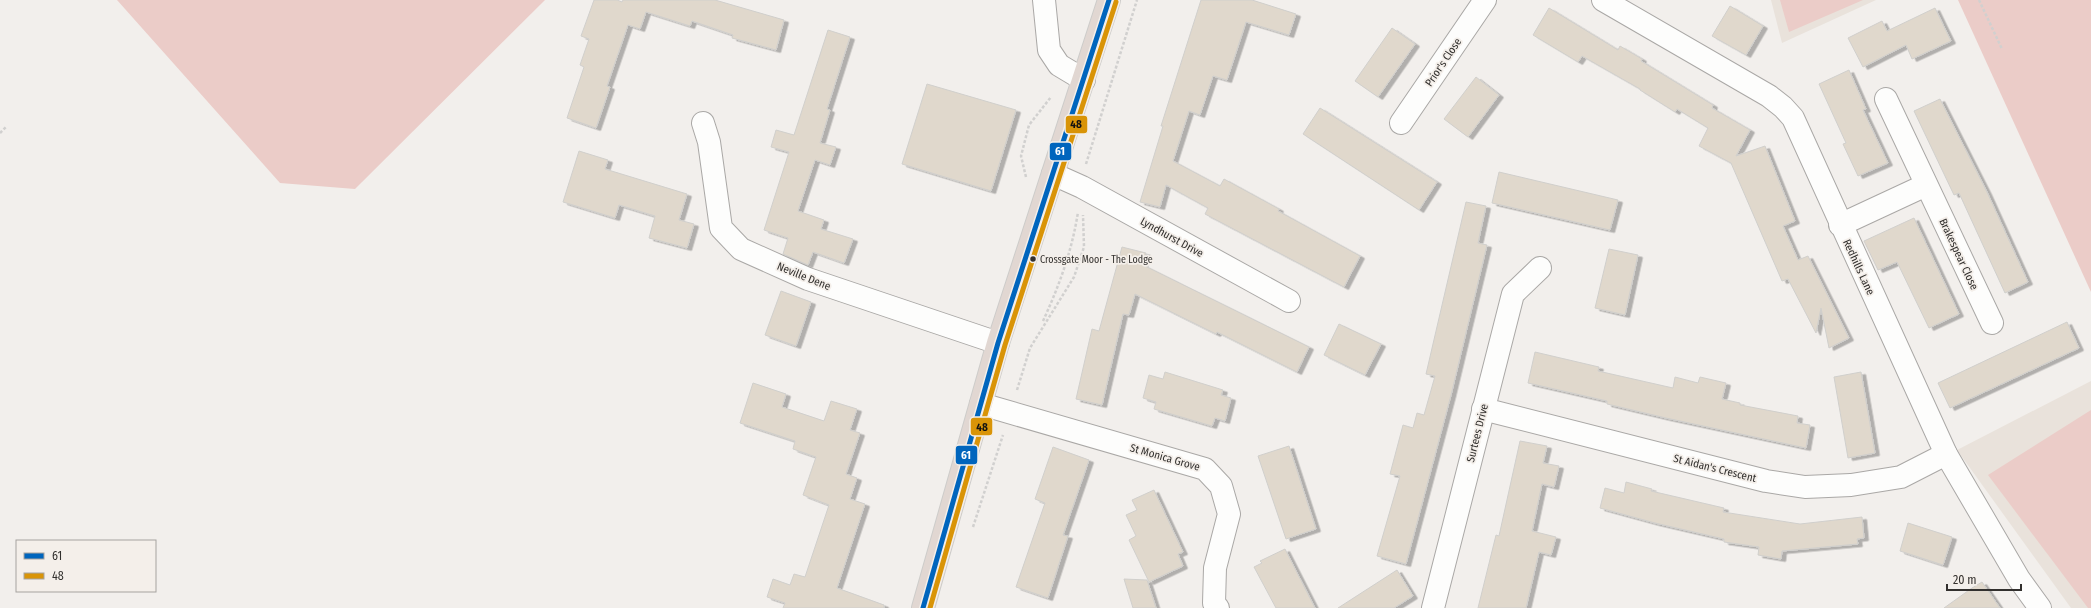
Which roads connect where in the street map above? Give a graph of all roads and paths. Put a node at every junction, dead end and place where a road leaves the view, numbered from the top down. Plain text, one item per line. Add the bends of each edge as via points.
1 (1044, 0) edge
2 (1109, 0) edge
3 (1137, 0) edge
4 (1485, 0) edge
5 (1603, 0) edge
6 (1979, 0) edge
7 (2002, 49) dead end
8 (1084, 80) junction
9 (1051, 97) dead end
10 (1886, 99) dead end
11 (703, 123) dead end
12 (1401, 123) dead end
13 (7, 126) dead end
14 (0, 133) edge
15 (1053, 174) junction
16 (1027, 181) dead end
17 (1926, 184) junction
18 (1082, 187) junction
19 (1840, 225) junction
20 (1540, 268) dead end
21 (1289, 301) dead end
22 (1992, 323) dead end
23 (1041, 328) junction
24 (998, 343) junction
25 (981, 404) junction
26 (1483, 409) junction
27 (1011, 413) junction
28 (1946, 454) junction
29 (971, 533) dead end
30 (923, 608) edge
31 (1218, 608) edge
32 (1433, 608) edge
33 (2040, 608) edge

1 - 8 street via 1049,50 1059,66
2 - 8 highway
3 - 18 path
4 - 12 street, Prior's Close
5 - 19 street, Redhills Lane via 1769,96 1783,107 1793,118
6 - 7 path
8 - 15 highway
9 - 16 path via 1029,125 1021,156
10 - 17 street, Brakespear Close
11 - 24 street, Neville Dene via 709,142 721,228 741,250 808,279
13 - 14 path
15 - 18 street, Lyndhurst Drive
15 - 24 highway
17 - 19 street
17 - 22 street, Brakespear Close
18 - 21 street, Lyndhurst Drive
18 - 23 path via 1074,238 1060,284
18 - 23 path via 1084,247 1074,276
19 - 28 street, Redhills Lane
20 - 26 street, Surtees Drive via 1513,294
23 - 27 path via 1030,348
24 - 25 highway
25 - 27 street, St Monica Grove
25 - 30 highway
26 - 28 street, St Aidan's Crescent via 1766,481 1805,487 1851,485 1901,477
26 - 32 street, Surtees Drive
27 - 29 path
27 - 31 street, St Monica Grove via 1205,469 1221,486 1229,514 1215,568 1214,602
28 - 33 street, Redhills Lane via 2019,579

